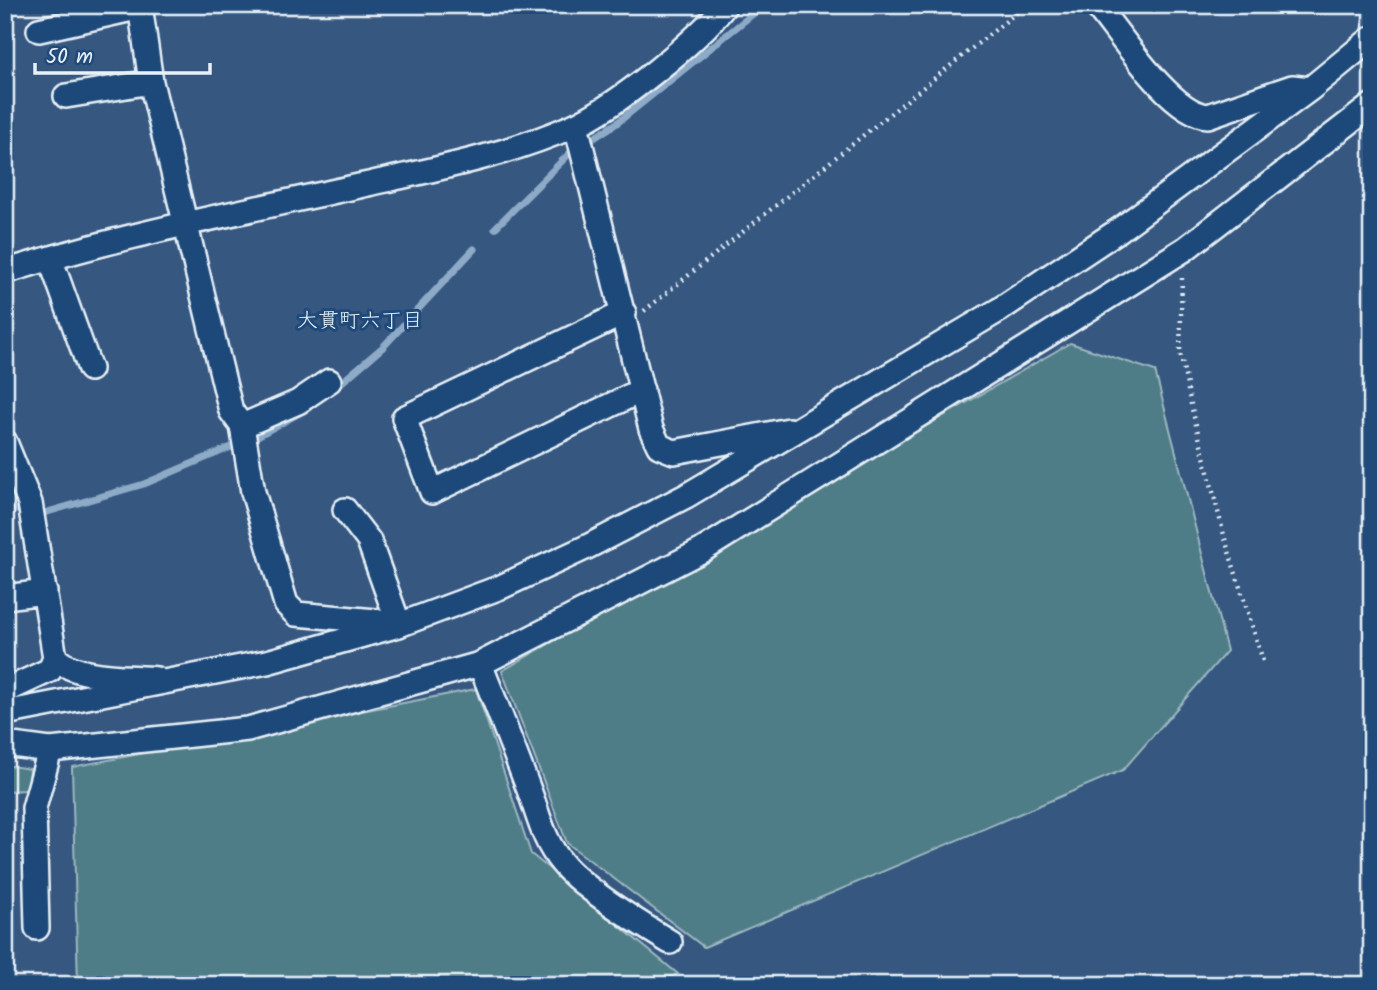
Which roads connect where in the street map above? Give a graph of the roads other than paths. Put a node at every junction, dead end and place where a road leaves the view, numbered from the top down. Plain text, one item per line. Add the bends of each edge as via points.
1 (725, 5) edge
2 (1096, 5) edge
3 (140, 6) edge
4 (38, 30) dead end
5 (1372, 38) edge
6 (151, 82) junction
7 (1310, 89) junction
8 (66, 96) dead end
9 (1372, 105) edge
10 (576, 125) junction
11 (188, 224) junction
12 (50, 258) junction
13 (5, 272) edge
14 (626, 319) junction
15 (90, 369) dead end
16 (329, 381) dead end
17 (642, 390) junction
18 (242, 426) junction
19 (806, 426) junction
20 (5, 442) edge
21 (345, 510) dead end
22 (46, 592) junction
23 (5, 597) edge
24 (393, 627) junction
25 (55, 658) junction
26 (480, 664) junction
27 (180, 681) junction
28 (5, 691) edge
29 (5, 713) edge
30 (5, 744) edge
31 (50, 750) junction
32 (37, 928) dead end
33 (670, 942) dead end

1 - 10 street via 712,22 643,81
2 - 7 street via 1172,98 1197,116 1208,117 1292,87
3 - 4 street
3 - 6 street
5 - 7 street
6 - 8 street
6 - 11 street
7 - 19 street via 1119,230 999,310
9 - 26 street via 1185,249 701,551
10 - 11 street via 526,145 447,166
10 - 14 street
11 - 12 street
11 - 18 street via 231,411
12 - 13 street
12 - 15 street
14 - 17 street
14 - 17 street via 404,418 432,492
16 - 18 street via 298,402
17 - 19 street via 659,446 674,452
18 - 24 street via 253,492 286,604 296,614 376,621
19 - 24 street via 587,547 501,587
20 - 22 street via 30,503
21 - 24 street via 369,541
22 - 23 street
22 - 25 street
24 - 27 street
25 - 27 street via 64,667 85,671
25 - 28 street via 50,670
26 - 31 street via 248,729
26 - 33 street via 542,833 553,851 564,866
27 - 29 street
30 - 31 street
31 - 32 street via 34,808

